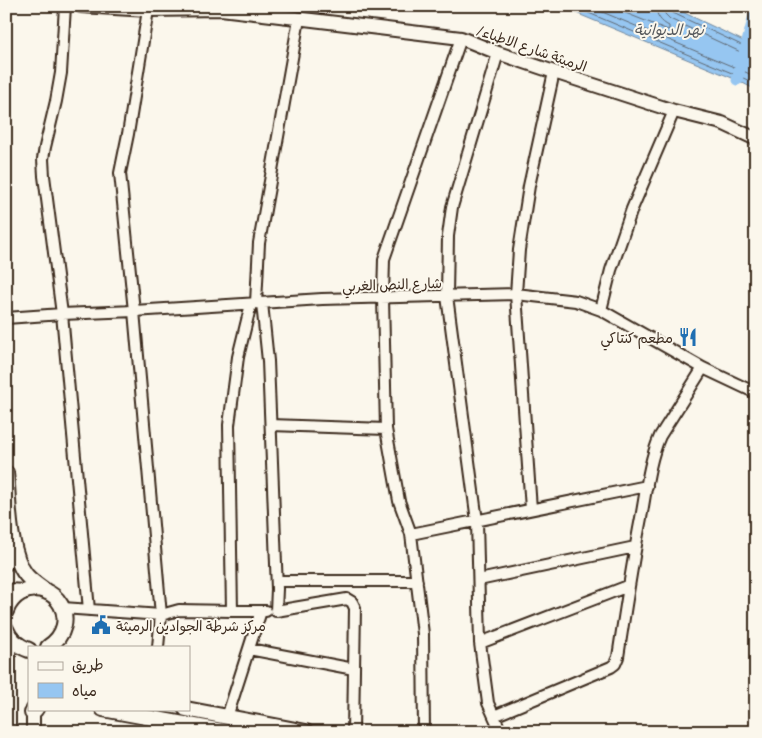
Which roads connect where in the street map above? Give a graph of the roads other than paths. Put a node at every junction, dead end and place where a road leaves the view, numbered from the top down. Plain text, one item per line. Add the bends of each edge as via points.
1 (65, 6) edge
2 (81, 6) edge
3 (148, 10) junction
4 (299, 19) junction
5 (460, 38) junction
6 (498, 53) junction
7 (554, 72) junction
8 (674, 110) junction
9 (756, 139) edge
10 (516, 294) junction
11 (447, 296) junction
12 (382, 298) junction
13 (256, 303) junction
14 (601, 310) junction
15 (134, 311) junction
16 (62, 314) junction
17 (6, 318) edge
18 (704, 368) junction
19 (756, 393) edge
20 (271, 424) junction
21 (386, 429) junction
22 (6, 473) edge
23 (647, 486) junction
24 (531, 510) junction
25 (477, 521) junction
26 (11, 531) junction
27 (411, 534) junction
28 (635, 547) junction
29 (6, 563) edge
30 (478, 580) junction
31 (277, 581) junction
32 (417, 581) junction
33 (628, 586) junction
34 (47, 592) junction
35 (7, 600) edge
36 (63, 608) junction
37 (89, 610) junction
38 (232, 611) junction
39 (261, 611) junction
40 (276, 612) junction
41 (161, 615) junction
42 (63, 631) junction
43 (8, 633) edge
44 (480, 643) junction
45 (49, 646) edge
46 (68, 646) edge
47 (158, 646) edge
48 (249, 649) junction
49 (28, 650) edge
50 (354, 668) junction
51 (34, 710) edge
52 (108, 710) edge
53 (190, 710) edge
54 (494, 716) junction
55 (227, 717) junction
56 (9, 732) edge
57 (33, 732) edge
58 (227, 732) edge
59 (306, 732) edge
60 (353, 732) edge
61 (424, 732) edge
62 (501, 732) edge

1 - 16 street via 61,73 43,159
2 - 3 street, /الرميثة شارع الاطباء
3 - 4 street, /الرميثة شارع الاطباء via 221,9
3 - 15 street via 120,172
4 - 5 street, /الرميثة شارع الاطباء
4 - 13 street via 259,243
5 - 6 street, /الرميثة شارع الاطباء
5 - 12 street via 384,259
6 - 7 street, /الرميثة شارع الاطباء
6 - 11 street via 452,207
7 - 8 street, /الرميثة شارع الاطباء
7 - 10 street via 529,186
8 - 9 street, /الرميثة شارع الاطباء via 722,123
8 - 14 street via 632,209
10 - 11 street, شارع النص الغربي
10 - 14 street, شارع النص الغربي via 576,301
10 - 24 street
11 - 12 street, شارع النص الغربي
11 - 25 street
12 - 13 street, شارع النص الغربي
12 - 21 street
13 - 15 street, شارع النص الغربي
13 - 20 street via 268,361
13 - 38 street via 238,357 229,425
14 - 18 street, شارع النص الغربي
15 - 16 street, شارع النص الغربي
15 - 41 street
16 - 17 street, شارع النص الغربي
16 - 37 street
18 - 19 street, شارع النص الغربي
18 - 23 street via 660,436
20 - 21 street
20 - 31 street
21 - 27 street via 399,502
22 - 26 main road
23 - 24 street
23 - 28 street
24 - 25 street
25 - 27 street
25 - 30 street
26 - 29 main road
26 - 34 main road via 18,562 26,576
27 - 32 street
28 - 30 street
28 - 33 street
30 - 44 street
31 - 32 street
31 - 40 street
32 - 61 street via 423,634
33 - 44 street
33 - 54 street via 615,664
34 - 35 main road via 27,591
34 - 36 main road
36 - 37 street
36 - 42 main road
37 - 41 street
38 - 39 street
38 - 41 street via 179,610
39 - 40 street
39 - 48 street
40 - 50 street via 347,599 352,602 355,608
41 - 47 street
42 - 45 main road
42 - 46 main road
43 - 49 main road
43 - 56 street
44 - 54 street via 488,703
48 - 50 street
48 - 55 street
50 - 60 street
51 - 57 street
52 - 58 main road
53 - 55 main road
54 - 62 street
55 - 59 main road

